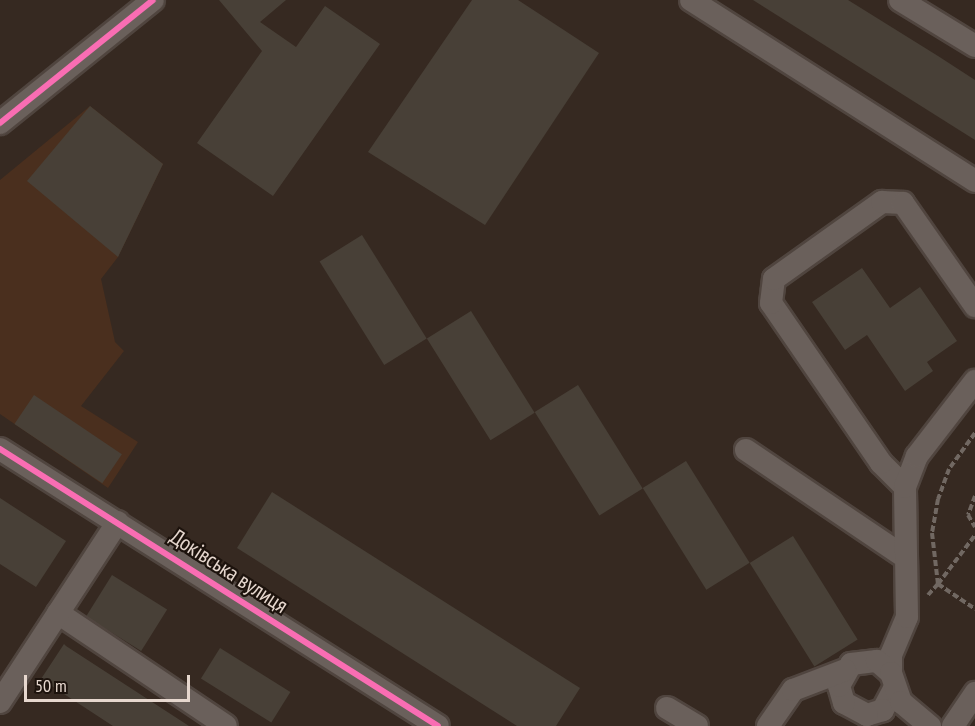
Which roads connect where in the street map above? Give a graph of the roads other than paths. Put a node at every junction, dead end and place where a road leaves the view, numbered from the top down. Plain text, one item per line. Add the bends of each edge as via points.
1 (153, 0) edge
2 (691, 0) edge
3 (900, 0) edge
4 (975, 46) edge
5 (0, 123) edge
6 (975, 181) edge
7 (975, 306) edge
8 (975, 381) edge
9 (0, 448) edge
10 (746, 450) dead end
11 (905, 487) junction
12 (118, 522) junction
13 (906, 558) junction
14 (58, 613) junction
15 (907, 617) junction
16 (852, 665) junction
17 (893, 681) junction
18 (793, 690) junction
19 (975, 693) edge
20 (0, 702) edge
21 (844, 703) junction
22 (667, 708) dead end
23 (876, 714) junction
24 (921, 720) edge
25 (226, 726) edge
26 (438, 726) edge
27 (697, 726) edge
28 (768, 726) edge
29 (953, 726) edge

1 - 5 street
2 - 6 street
3 - 4 street
7 - 11 street via 903,203 882,202 774,279 771,303 882,463
8 - 11 street via 916,456
9 - 12 street, Доківська вулиця
10 - 13 street
11 - 13 street
12 - 14 street
12 - 26 street, Доківська вулиця
13 - 15 street
14 - 20 street
14 - 25 street
15 - 16 street
15 - 17 street via 891,655
16 - 17 street via 877,661
16 - 18 street
16 - 21 street via 839,686
17 - 23 street via 890,703
17 - 24 street
18 - 21 street via 824,692
18 - 28 street
19 - 29 street
21 - 23 street via 858,714
22 - 27 street
23 - 24 street

